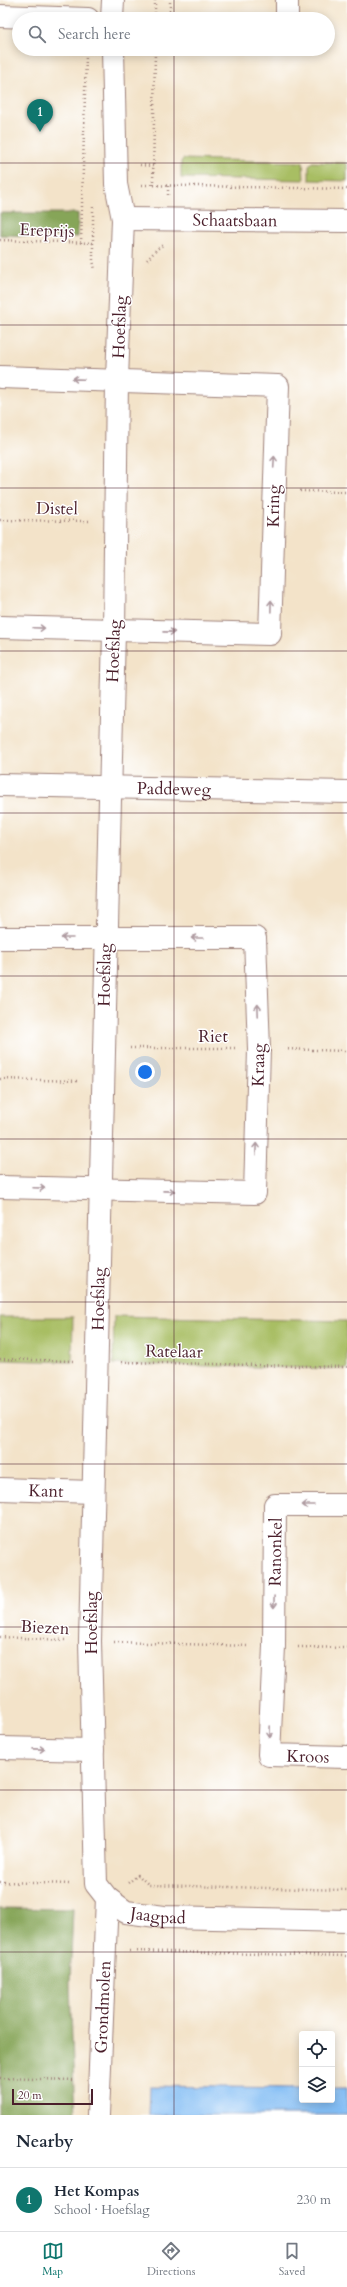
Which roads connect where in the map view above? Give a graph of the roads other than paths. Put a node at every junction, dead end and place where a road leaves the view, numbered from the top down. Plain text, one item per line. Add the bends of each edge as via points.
1 (113, 0) edge
2 (287, 0) edge
3 (112, 12) edge
4 (287, 12) edge
5 (0, 16) edge
6 (12, 16) edge
7 (113, 56) edge
8 (122, 219) junction
9 (347, 221) edge
10 (0, 377) edge
11 (117, 380) junction
12 (0, 627) edge
13 (114, 631) junction
14 (0, 785) edge
15 (108, 787) junction
16 (347, 792) edge
17 (0, 938) edge
18 (105, 938) junction
19 (0, 1187) edge
20 (100, 1190) junction
21 (0, 1489) edge
22 (93, 1492) junction
23 (347, 1505) edge
24 (0, 1748) edge
25 (93, 1750) junction
26 (269, 1755) joint
27 (347, 1757) edge
28 (101, 1891) junction
29 (347, 1921) edge
30 (98, 2115) edge

1 - 3 street
2 - 4 street
5 - 6 street
7 - 8 street, Hoefslag via 116,184
8 - 9 street, Schaatsbaan
8 - 11 street, Hoefslag
11 -> 10 street, Kring
11 - 13 street, Hoefslag
13 -> 11 street, Kring via 270,634 278,386
12 -> 13 street, Kring
13 - 15 street, Hoefslag
14 - 15 street, Paddeweg
15 - 16 street, Paddeweg
15 - 18 street, Hoefslag
18 -> 17 street, Kraag
18 - 20 street, Hoefslag
20 -> 18 street, Kraag via 255,1192 259,1049 255,938
19 -> 20 street, Kraag
20 - 22 street, Hoefslag
21 - 22 street, Kant
22 - 25 street, Hoefslag via 90,1641
23 -> 26 street, Ranonkel via 275,1505 274,1646
24 -> 25 street
25 - 28 street, Hoefslag
26 - 27 street, Kroos
28 - 29 street, Jaagpad via 126,1912 164,1917
28 - 30 street, Grondmolen via 104,1950

